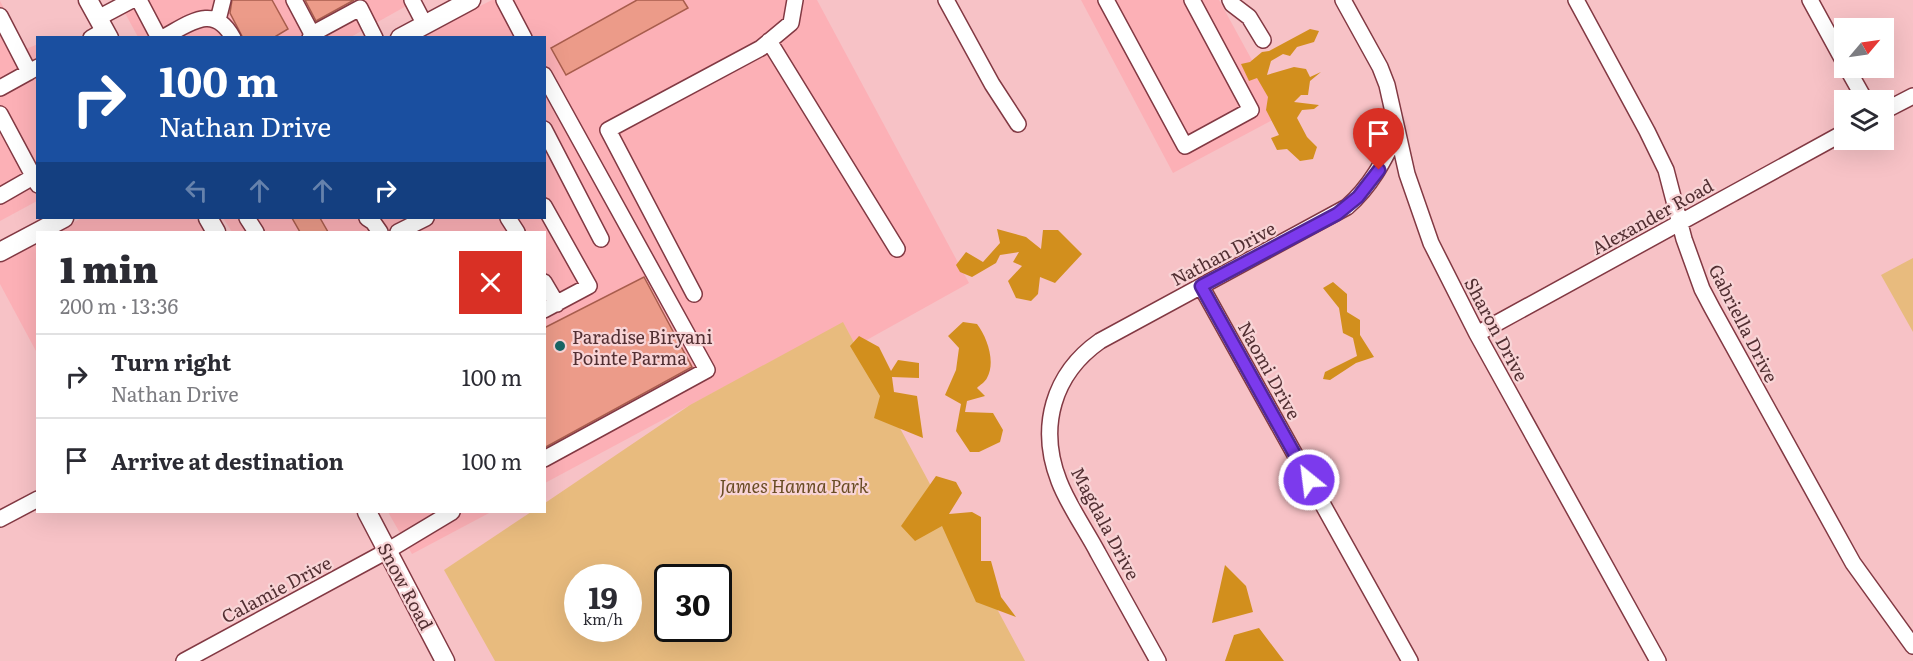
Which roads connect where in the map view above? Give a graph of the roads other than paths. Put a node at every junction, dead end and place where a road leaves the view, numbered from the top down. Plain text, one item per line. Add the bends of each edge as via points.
1 (88, 0) edge
2 (132, 0) edge
3 (139, 0) edge
4 (223, 0) edge
5 (294, 0) edge
6 (412, 0) edge
7 (471, 0) edge
8 (504, 0) edge
9 (795, 0) edge
10 (946, 0) edge
11 (1106, 0) edge
12 (1192, 0) edge
13 (1230, 0) edge
14 (1342, 0) edge
15 (1576, 0) edge
16 (1810, 0) edge
17 (451, 5) edge
18 (0, 16) edge
19 (218, 20) junction
20 (425, 24) junction
21 (101, 31) edge
22 (160, 36) edge
23 (165, 36) edge
24 (232, 36) edge
25 (311, 36) edge
26 (374, 36) edge
27 (404, 36) edge
28 (519, 36) edge
29 (1263, 40) dead end
30 (769, 41) junction
31 (1834, 44) edge
32 (33, 70) edge
33 (546, 79) edge
34 (0, 88) edge
35 (1913, 96) edge
36 (1894, 106) edge
37 (0, 114) edge
38 (1018, 124) dead end
39 (1397, 134) junction
40 (577, 135) junction
41 (546, 136) edge
42 (1834, 138) edge
43 (550, 151) edge
44 (35, 181) edge
45 (0, 196) edge
46 (546, 210) edge
47 (58, 219) edge
48 (368, 219) edge
49 (424, 219) edge
50 (1681, 223) junction
51 (37, 231) edge
52 (379, 231) edge
53 (400, 231) edge
54 (36, 232) edge
55 (602, 239) dead end
56 (897, 249) dead end
57 (0, 252) edge
58 (1201, 286) junction
59 (546, 289) edge
60 (694, 294) dead end
61 (551, 307) edge
62 (1477, 334) junction
63 (1055, 394) joint
64 (546, 458) edge
65 (36, 500) edge
66 (368, 513) edge
67 (448, 513) edge
68 (426, 518) edge
69 (0, 519) edge
70 (387, 551) junction
71 (1913, 646) edge
72 (184, 661) edge
73 (445, 661) edge
74 (1158, 661) edge
75 (1410, 661) edge
76 (1658, 661) edge

1 - 21 main road
2 - 21 street
3 - 22 street
4 - 19 street
5 - 25 street
6 - 20 street
7 - 17 main road
8 - 28 street
9 - 30 street via 791,23
10 - 38 street
11 - 12 street via 1185,146 1251,110
13 - 29 street via 1249,17
14 - 39 street, Sharon Drive via 1387,85
15 - 50 street, Gabriella Drive via 1666,170
16 - 31 street
17 - 20 main road
18 - 32 street
19 - 23 street via 203,17
19 - 24 street
20 - 27 main road
25 - 26 street via 360,8
30 - 56 street
30 - 60 street via 608,130
32 - 34 street
33 - 40 street
35 - 36 street
37 - 44 street
39 - 58 street, Nathan Drive via 1373,178 1347,207
39 - 62 street, Sharon Drive via 1431,243
40 - 43 street
40 - 64 street via 707,370
41 - 43 street
42 - 50 street, Alexander Road
43 - 55 street
44 - 45 street
46 - 61 street via 589,286
47 - 51 main road
48 - 52 street
49 - 53 street
50 - 62 street, Alexander Road
50 - 71 street, Gabriella Drive via 1702,289 1729,340 1853,563
54 - 57 main road
58 - 63 street, Nathan Drive via 1088,349
58 - 75 street, Naomi Drive
59 - 61 street
62 - 76 street, Sharon Drive
63 - 74 street, Magdala Drive via 1048,443 1059,482
65 - 69 street
66 - 70 main road, Snow Road
67 - 68 street, Calamie Drive
68 - 70 street, Calamie Drive
70 - 72 street, Calamie Drive
70 - 73 main road, Snow Road

